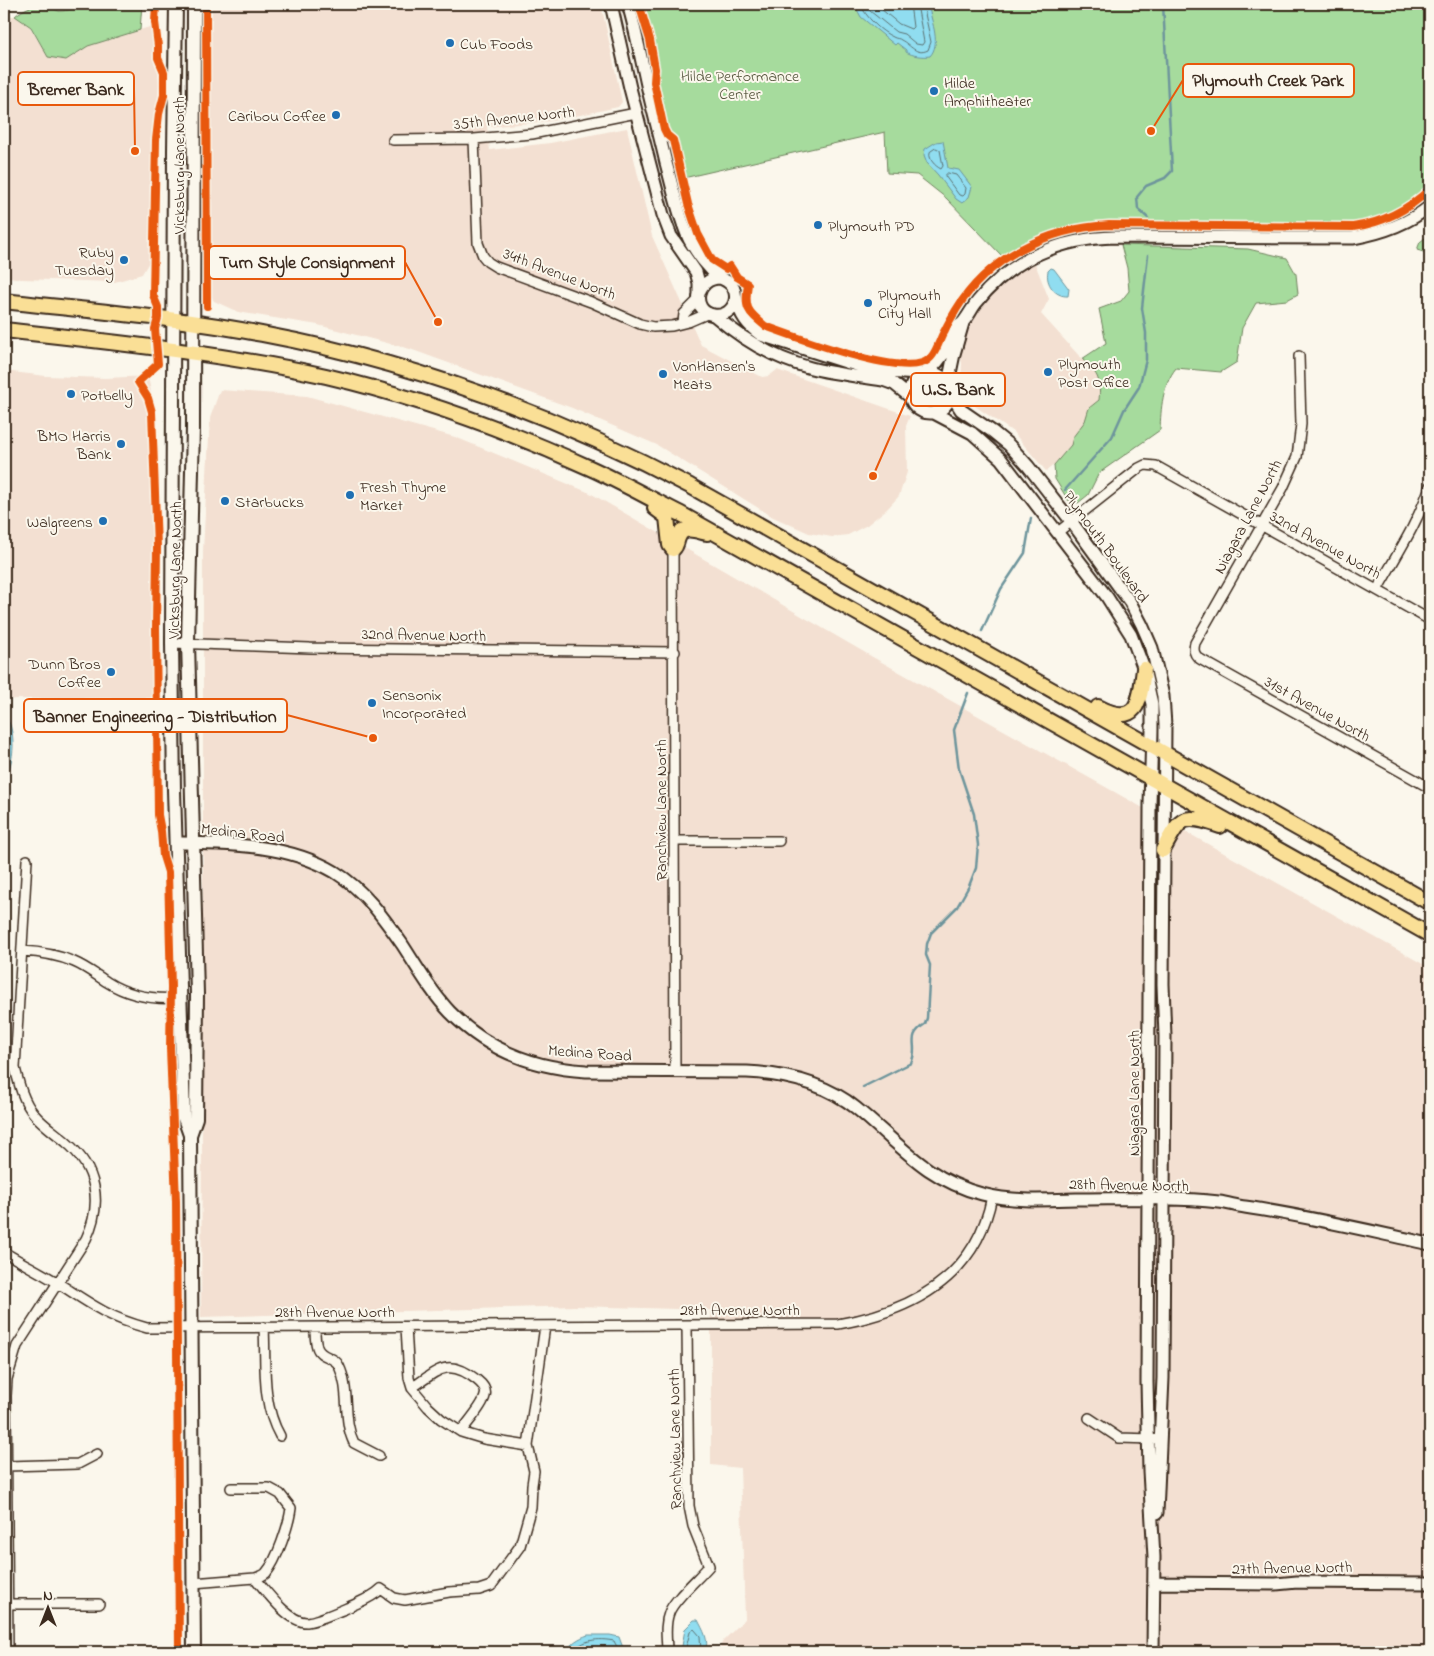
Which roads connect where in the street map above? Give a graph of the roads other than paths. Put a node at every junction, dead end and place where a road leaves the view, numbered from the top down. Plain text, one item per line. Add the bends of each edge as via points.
1 (176, 4) edge
2 (194, 4) edge
3 (611, 4) edge
4 (628, 4) edge
5 (636, 113) junction
6 (474, 139) junction
7 (393, 140) dead end
8 (1430, 206) edge
9 (720, 278) junction
10 (699, 296) junction
11 (736, 299) junction
12 (4, 301) edge
13 (712, 314) junction
14 (174, 320) junction
15 (683, 322) junction
16 (194, 323) junction
17 (963, 323) junction
18 (4, 330) edge
19 (174, 349) junction
20 (194, 352) junction
21 (1300, 356) dead end
22 (924, 373) junction
23 (949, 388) junction
24 (910, 396) junction
25 (934, 413) junction
26 (564, 458) junction
27 (1430, 486) edge
28 (1071, 521) junction
29 (1262, 525) junction
30 (1058, 532) junction
31 (722, 537) junction
32 (673, 549) junction
33 (1377, 590) junction
34 (1430, 620) edge
35 (188, 642) junction
36 (172, 643) junction
37 (675, 652) junction
38 (1194, 652) joint
39 (1144, 669) junction
40 (1034, 680) junction
41 (1158, 750) junction
42 (1150, 779) junction
43 (1163, 786) junction
44 (1430, 788) edge
45 (1261, 840) junction
46 (674, 841) junction
47 (779, 841) dead end
48 (177, 843) junction
49 (193, 843) junction
50 (1163, 850) junction
51 (27, 860) dead end
52 (1430, 903) edge
53 (1430, 936) edge
54 (22, 951) junction
55 (181, 998) junction
56 (675, 1072) junction
57 (190, 1135) junction
58 (992, 1196) junction
59 (1148, 1199) junction
60 (1164, 1200) junction
61 (1430, 1244) edge
62 (4, 1252) edge
63 (57, 1283) junction
64 (544, 1326) junction
65 (687, 1326) junction
66 (264, 1327) junction
67 (406, 1327) junction
68 (192, 1328) junction
69 (315, 1328) junction
70 (412, 1388) junction
71 (1090, 1418) dead end
72 (461, 1432) junction
73 (280, 1436) dead end
74 (1148, 1439) junction
75 (1161, 1439) junction
76 (528, 1446) junction
77 (97, 1454) dead end
78 (379, 1456) dead end
79 (7, 1466) junction
80 (232, 1488) dead end
81 (1154, 1557) junction
82 (255, 1578) junction
83 (193, 1583) junction
84 (1154, 1583) junction
85 (1430, 1583) edge
86 (6, 1604) edge
87 (99, 1604) dead end
88 (8, 1652) edge
89 (194, 1652) edge
90 (667, 1652) edge
91 (1153, 1652) edge

1 - 14 main road, Vicksburg Lane North
2 - 16 main road, Vicksburg Lane North
3 - 5 street
4 - 9 street via 679,214 697,253
5 - 6 street, 35th Avenue North via 549,131
5 - 10 street via 663,215 671,236 696,272
6 - 7 street, 35th Avenue North
6 - 15 street, 34th Avenue North via 478,243 488,262 640,324 662,327
8 - 17 street via 1401,225 1354,238 1115,236 1064,243 1034,254 1015,266 981,296
9 - 10 street via 709,280 701,288
9 - 11 street via 729,282
10 - 13 street via 704,310
10 - 15 street via 684,314
11 - 13 street via 726,313
11 - 22 street via 744,320 761,335 884,372
12 - 14 main road
13 - 15 street, 34th Avenue North
13 - 24 street via 782,358 810,368 883,380
14 - 16 main road
14 - 19 main road, Vicksburg Lane North
16 - 20 main road, Vicksburg Lane North
16 - 40 main road via 337,350 409,370 533,413 638,459
17 - 22 street via 953,331 940,359
17 - 23 street
18 - 19 main road
19 - 20 main road
19 - 36 main road, Vicksburg Lane North
20 - 26 main road via 272,365 400,396 475,421
20 - 35 main road, Vicksburg Lane North
21 - 29 street, Niagara Lane North via 1301,424 1297,457
22 - 23 street via 938,374
22 - 24 street via 912,383
23 - 25 street via 946,406
23 - 28 street, Plymouth Boulevard via 961,410 1009,445
24 - 25 street via 918,409
25 - 30 street, Plymouth Boulevard via 972,433 992,450
26 - 31 main road via 590,468
26 - 32 main road via 589,475 664,513 669,522
27 - 33 street via 1413,528
28 - 29 street, 32nd Avenue North via 1139,468 1151,465
28 - 30 street, 32nd Avenue North
28 - 41 street, Plymouth Boulevard via 1130,602 1152,648 1163,696
29 - 33 street, 32nd Avenue North
29 - 38 street, Niagara Lane North
30 - 39 street, Plymouth Boulevard via 1118,613
31 - 32 main road via 685,530 680,533
31 - 42 main road
32 - 37 street, Ranchview Lane North
33 - 34 street, 32nd Avenue North
35 - 36 street, 32nd Avenue North
35 - 37 street, 32nd Avenue North via 310,648
35 - 49 main road, Vicksburg Lane North
36 - 48 main road, Vicksburg Lane North
37 - 46 street, Ranchview Lane North
38 - 44 street, 31st Avenue North via 1200,659
39 - 40 main road via 1139,702 1129,712 1119,715 1068,691
39 - 41 street, Plymouth Boulevard
40 - 41 main road
41 - 42 street, Plymouth Boulevard
41 - 43 street, Plymouth Boulevard
41 - 52 main road
42 - 43 main road
42 - 59 street, Niagara Lane North
43 - 45 main road
43 - 50 street, Niagara Lane North
45 - 50 main road via 1194,818 1176,827
45 - 53 main road
46 - 47 street
46 - 56 street, Ranchview Lane North
48 - 49 street, Medina Road
48 - 55 main road, Vicksburg Lane North
49 - 56 street, Medina Road via 273,849 314,861 336,873 374,906 450,1012 490,1044 512,1056 560,1070
49 - 57 main road, Vicksburg Lane North via 196,1118
50 - 60 street, Niagara Lane North
51 - 54 street
54 - 55 street via 56,955 92,971 108,983 146,997
54 - 63 street via 15,1052 19,1085 34,1114 87,1166 95,1196 92,1226 86,1240
55 - 57 main road, Vicksburg Lane North via 184,1118
56 - 58 street, Medina Road via 770,1073 814,1084 854,1107 926,1169 959,1186
57 - 68 main road, Vicksburg Lane North
58 - 59 street, 28th Avenue North via 1024,1200
58 - 65 street, 28th Avenue North via 983,1231 960,1266 925,1293 884,1314 838,1324
59 - 60 street, 28th Avenue North
59 - 74 street, Niagara Lane North
60 - 61 street, 28th Avenue North via 1220,1202
60 - 75 street, Niagara Lane North
62 - 63 street, 28th Avenue North
63 - 68 street, 28th Avenue North via 127,1323 147,1328
63 - 79 street via 17,1346 11,1362 6,1396
64 - 65 street, 28th Avenue North
64 - 67 street, 28th Avenue North
64 - 76 street
65 - 90 street, Ranchview Lane North via 689,1506 693,1526 709,1566 668,1614
66 - 68 street, 28th Avenue North
66 - 69 street, 28th Avenue North
66 - 73 street via 266,1391 270,1417
67 - 69 street, 28th Avenue North
67 - 70 street
68 - 83 main road, Vicksburg Lane North
69 - 78 street via 320,1353 339,1366 354,1442
70 - 72 street via 441,1419
70 - 72 street via 446,1368 462,1369 480,1381 486,1393 484,1400
71 - 74 street via 1119,1438
72 - 76 street
74 - 75 street
74 - 81 street, Niagara Lane North
75 - 81 street, Niagara Lane North
76 - 82 street via 534,1471 524,1537 491,1586 405,1600 381,1590 376,1595 308,1622 298,1620 280,1607
77 - 79 street via 78,1464
79 - 86 street
80 - 82 street via 269,1488 280,1494 291,1508 290,1521 269,1568 264,1575
81 - 84 street, Niagara Lane North
82 - 83 street
83 - 89 main road, Vicksburg Lane North
84 - 85 street, 27th Avenue North
84 - 91 street, Niagara Lane North
86 - 87 street
86 - 88 street

